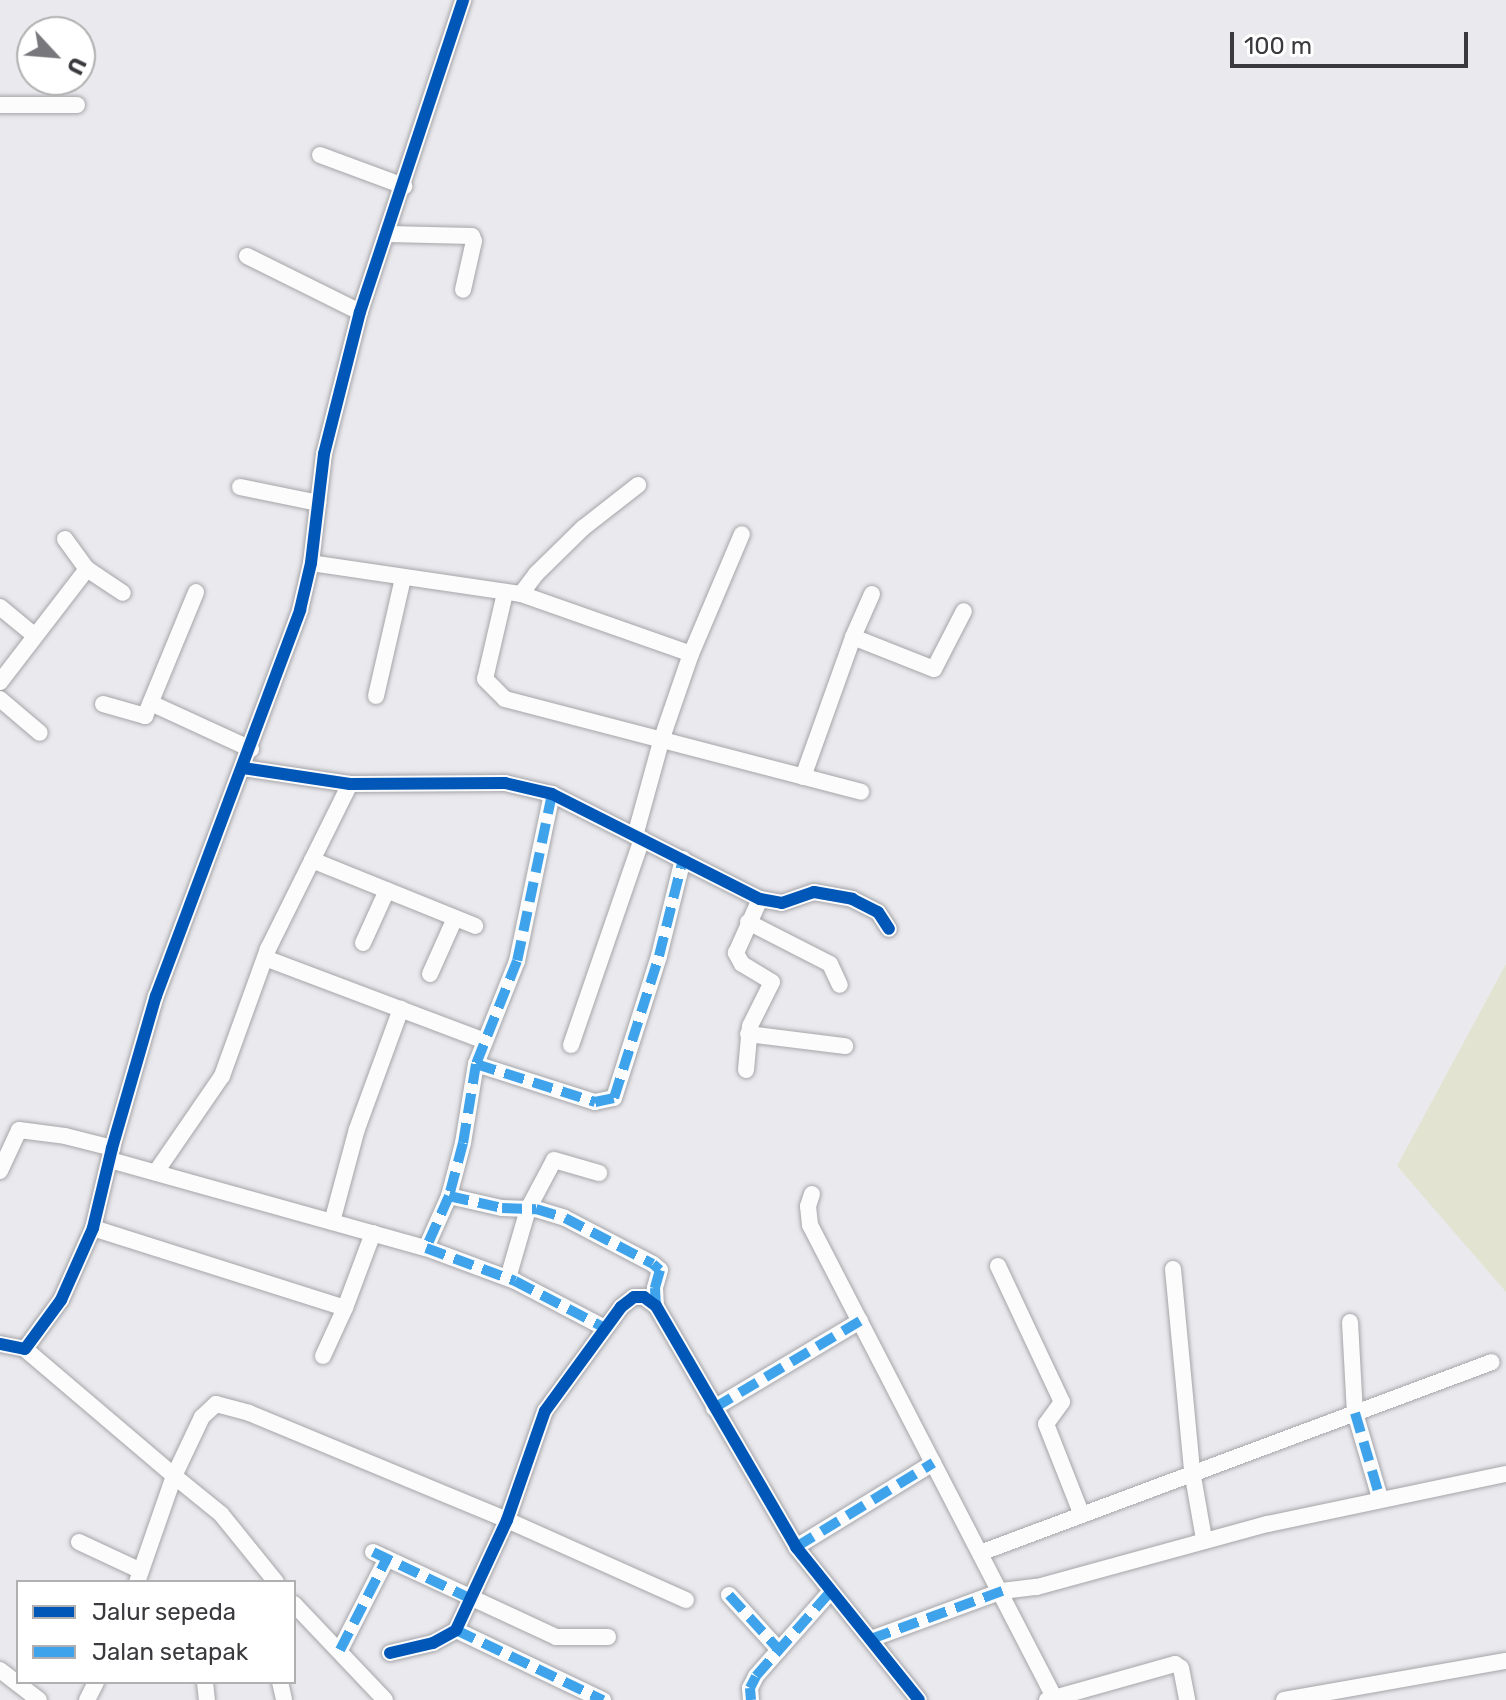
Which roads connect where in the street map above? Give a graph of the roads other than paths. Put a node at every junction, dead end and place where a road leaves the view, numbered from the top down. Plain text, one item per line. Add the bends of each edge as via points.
1 (463, 0) edge
2 (0, 105) edge
3 (77, 105) dead end
4 (320, 155) dead end
5 (404, 186) junction
6 (388, 234) junction
7 (247, 256) dead end
8 (463, 290) dead end
9 (360, 312) junction
10 (638, 485) dead end
11 (240, 487) dead end
12 (318, 503) junction
13 (742, 534) dead end
14 (65, 539) dead end
15 (311, 563) junction
16 (87, 569) junction
17 (403, 578) junction
18 (196, 592) dead end
19 (123, 593) dead end
20 (513, 594) junction
21 (872, 594) dead end
22 (0, 607) edge
23 (964, 611) dead end
24 (35, 636) junction
25 (853, 637) junction
26 (691, 654) junction
27 (0, 682) edge
28 (376, 696) dead end
29 (0, 699) edge
30 (103, 704) dead end
31 (153, 704) junction
32 (40, 733) dead end
33 (662, 738) junction
34 (251, 749) junction
35 (243, 768) junction
36 (803, 777) junction
37 (350, 784) junction
38 (861, 792) dead end
39 (552, 794) junction
40 (638, 837) junction
41 (683, 859) junction
42 (312, 860) junction
43 (387, 890) junction
44 (760, 899) junction
45 (455, 918) junction
46 (748, 922) junction
47 (475, 926) dead end
48 (889, 929) dead end
49 (363, 943) dead end
50 (265, 958) junction
51 (430, 974) dead end
52 (840, 985) dead end
53 (401, 1009) junction
54 (748, 1034) junction
55 (485, 1041) junction
56 (571, 1045) dead end
57 (845, 1046) dead end
58 (476, 1064) junction
59 (746, 1070) dead end
60 (111, 1154) junction
61 (0, 1171) edge
62 (156, 1172) junction
63 (599, 1173) dead end
64 (812, 1194) dead end
65 (449, 1196) junction
66 (528, 1209) junction
67 (332, 1222) junction
68 (93, 1228) junction
69 (373, 1233) junction
70 (426, 1248) junction
71 (998, 1266) dead end
72 (1173, 1269) dead end
73 (508, 1278) junction
74 (656, 1306) junction
75 (345, 1308) junction
76 (860, 1321) junction
77 (1350, 1322) dead end
78 (603, 1327) junction
79 (0, 1344) edge
80 (25, 1349) junction
81 (323, 1356) dead end
82 (1492, 1362) dead end
83 (714, 1408) junction
84 (1355, 1413) junction
85 (933, 1463) junction
86 (1192, 1471) junction
87 (1506, 1474) edge
88 (174, 1476) junction
89 (1380, 1498) junction
90 (1081, 1513) junction
91 (507, 1520) junction
92 (1204, 1539) junction
93 (79, 1542) dead end
94 (796, 1547) junction
95 (980, 1553) junction
96 (139, 1577) edge
97 (274, 1580) edge
98 (831, 1591) junction
99 (1002, 1591) junction
100 (729, 1595) dead end
101 (471, 1599) junction
102 (686, 1600) dead end
103 (296, 1606) edge
104 (456, 1630) junction
105 (608, 1637) dead end
106 (871, 1639) junction
107 (340, 1650) junction
108 (779, 1650) junction
109 (390, 1653) dead end
110 (1506, 1661) edge
111 (0, 1670) edge
112 (16, 1682) edge
113 (18, 1684) edge
114 (1051, 1699) edge
115 (39, 1700) edge
116 (385, 1700) edge
117 (603, 1700) edge
118 (751, 1700) edge
119 (919, 1700) edge
120 (1187, 1700) edge
121 (1284, 1700) edge

1 - 5 street
2 - 3 street
4 - 5 street
5 - 6 street
6 - 8 street via 472,236
6 - 9 street
7 - 9 street
9 - 12 street via 324,454
10 - 20 street
11 - 12 street
12 - 15 street
13 - 26 street
14 - 16 street
15 - 17 street
15 - 34 street
16 - 19 street
16 - 24 street
17 - 20 street
17 - 28 street
18 - 31 street
20 - 26 street
20 - 33 street via 486,665 489,686 505,699
21 - 25 street
22 - 24 street
23 - 25 street via 934,669
24 - 27 street
25 - 36 street
26 - 33 street
29 - 32 street
30 - 31 street via 143,717
31 - 34 street
33 - 36 street
33 - 40 street
34 - 35 street
35 - 37 street
35 - 60 street via 156,996
36 - 38 street
37 - 39 street via 505,783
37 - 42 street
39 - 40 street
39 - 55 street via 517,961
40 - 41 street
40 - 56 street
41 - 44 street
41 - 58 street via 614,1098 595,1102
42 - 43 street
42 - 50 street
43 - 45 street
43 - 49 street
44 - 46 street
44 - 48 street via 782,903 814,892 843,897 870,906
45 - 47 street
45 - 51 street
46 - 52 street via 830,964
46 - 54 street via 736,953 742,964 772,982
50 - 53 street
50 - 62 street via 222,1076
53 - 55 street
53 - 67 street via 357,1129
54 - 57 street
54 - 59 street
55 - 58 street
58 - 65 street
60 - 61 street via 65,1136 19,1130
60 - 62 street
60 - 68 street
62 - 67 street
63 - 66 street via 554,1160
64 - 76 street via 810,1225
65 - 66 street
65 - 70 street
66 - 73 street
66 - 74 street via 565,1218 653,1264 660,1270
67 - 69 street
68 - 75 street
68 - 80 street via 61,1300
69 - 70 street
69 - 75 street
70 - 73 street
71 - 90 street via 1062,1402 1046,1424
72 - 86 street
73 - 78 street
74 - 78 street via 634,1297
74 - 83 street
75 - 81 street
76 - 83 street
76 - 85 street
77 - 84 street
78 - 91 street via 545,1411
79 - 80 street
80 - 88 street
82 - 84 street
83 - 94 street
84 - 86 street
84 - 89 street
85 - 94 street
85 - 95 street
86 - 90 street
86 - 92 street
87 - 89 street
88 - 91 street via 202,1417 216,1404
88 - 96 street
88 - 97 street via 221,1514
89 - 92 street
90 - 95 street
91 - 101 street
91 - 102 street
92 - 99 street via 1037,1587
93 - 96 street
94 - 98 street
95 - 99 street
98 - 106 street
98 - 108 street
99 - 106 street
99 - 114 street
100 - 108 street
101 - 104 street
101 - 105 street via 556,1637
101 - 107 street via 380,1555
103 - 107 street
104 - 109 street via 433,1643
104 - 117 street
106 - 119 street
107 - 116 street
108 - 118 street via 756,1676
110 - 121 street
111 - 112 street
113 - 115 street
114 - 120 street via 1175,1664 1181,1668

